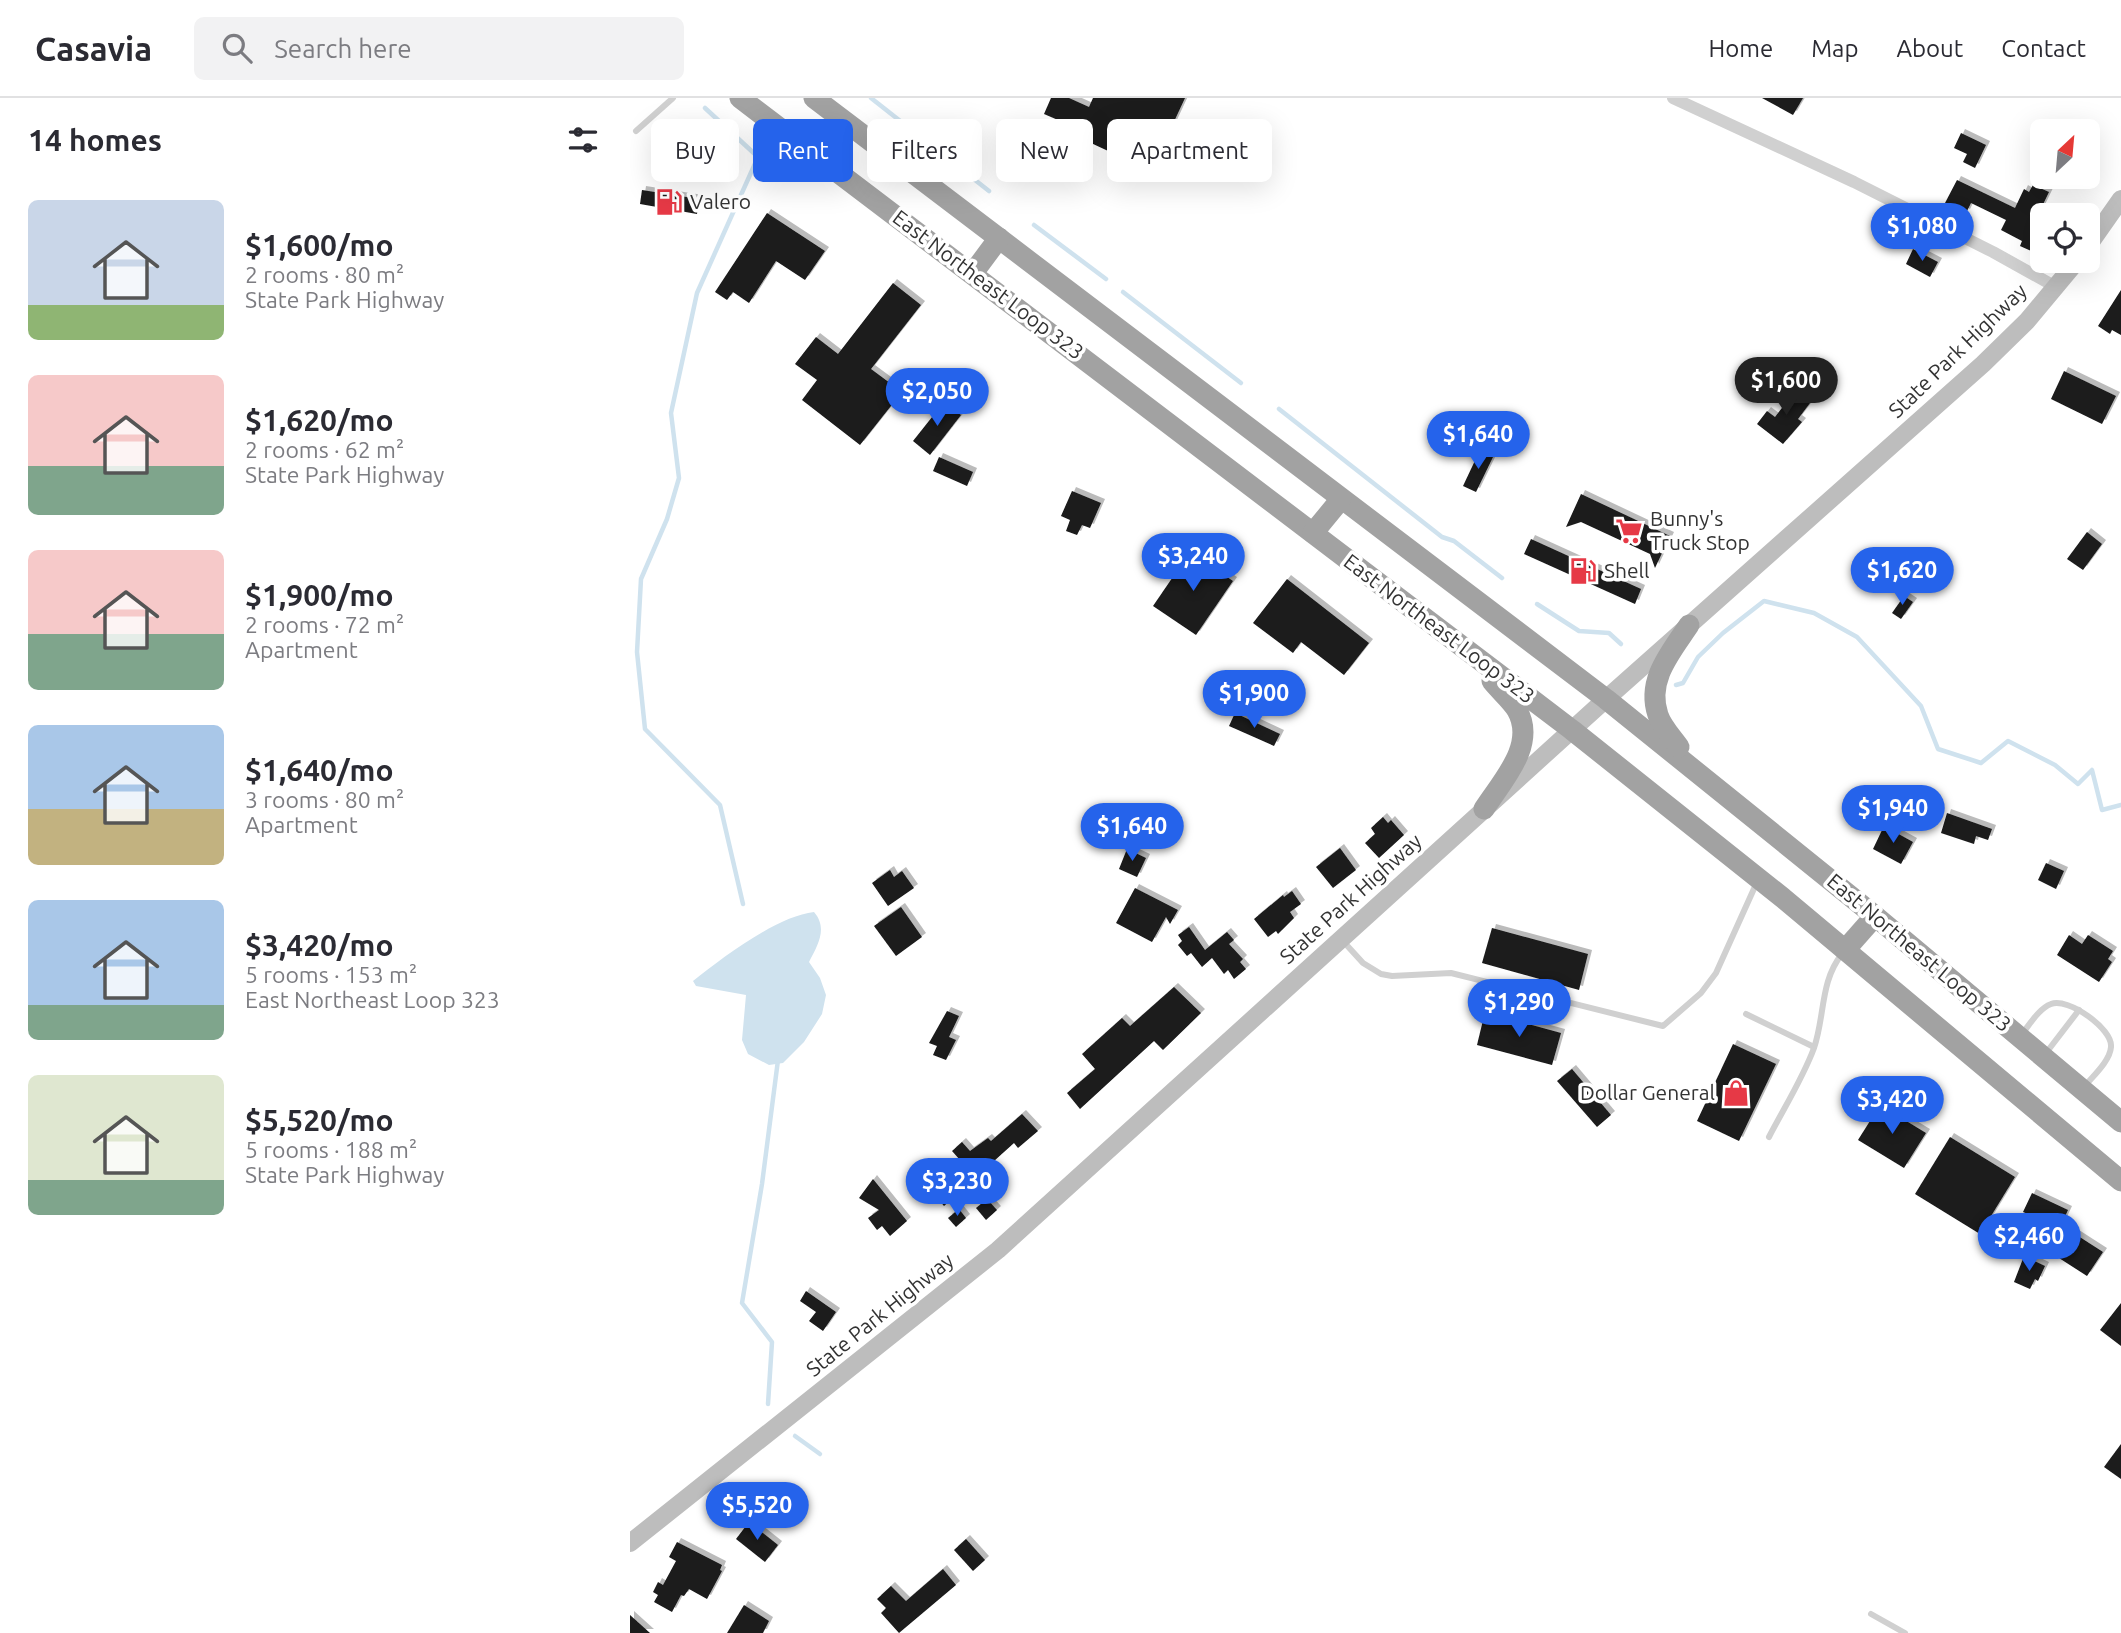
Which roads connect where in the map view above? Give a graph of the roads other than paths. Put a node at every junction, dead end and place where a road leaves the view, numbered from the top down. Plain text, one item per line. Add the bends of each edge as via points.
1 (673, 98) edge
2 (740, 98) edge
3 (814, 98) edge
4 (1674, 98) edge
5 (636, 131) dead end
6 (2121, 199) edge
7 (2100, 229) edge
8 (999, 238) junction
9 (2067, 273) edge
10 (973, 274) junction
11 (2056, 287) junction
12 (1341, 499) junction
13 (1313, 533) junction
14 (1689, 625) junction
15 (1461, 646) junction
16 (1606, 699) junction
17 (1572, 730) junction
18 (1695, 769) junction
19 (1485, 808) junction
20 (1759, 878) junction
21 (1875, 916) junction
22 (1340, 939) junction
23 (1845, 950) junction
24 (2079, 1010) junction
25 (1746, 1014) dead end
26 (2020, 1037) junction
27 (1814, 1047) junction
28 (2043, 1057) junction
29 (2082, 1090) junction
30 (2121, 1122) edge
31 (1769, 1137) dead end
32 (2121, 1181) edge
33 (632, 1537) edge
34 (1871, 1614) dead end
35 (1905, 1633) edge

1 - 5 lane
2 - 10 highway, East Northeast Loop 323
3 - 8 highway, East Northeast Loop 323
4 - 11 street via 1854,182
6 - 7 main road
8 - 10 highway
8 - 12 highway, East Northeast Loop 323
9 - 11 main road, State Park Highway
10 - 13 highway, East Northeast Loop 323
11 - 14 main road, State Park Highway via 1973,373
12 - 13 highway
12 - 16 highway, East Northeast Loop 323
13 - 15 highway, East Northeast Loop 323
14 - 16 main road, State Park Highway
14 - 18 highway via 1661,667 1654,695 1661,723
15 - 17 highway, East Northeast Loop 323
15 - 19 highway via 1513,704 1523,730 1518,757
16 - 17 main road, State Park Highway
16 - 18 highway, East Northeast Loop 323
17 - 19 main road, State Park Highway
17 - 20 highway, East Northeast Loop 323
18 - 21 highway, East Northeast Loop 323
19 - 22 main road, State Park Highway
20 - 22 lane via 1716,973 1701,993 1663,1026 1451,973 1381,974 1370,970
20 - 23 highway, East Northeast Loop 323
21 - 23 highway
21 - 26 highway, East Northeast Loop 323
22 - 33 main road, State Park Highway via 998,1250
23 - 27 lane via 1826,983
23 - 32 highway, East Northeast Loop 323
24 - 26 lane via 2067,1003 2048,1005
24 - 28 lane
24 - 29 lane via 2112,1042 2108,1058
25 - 27 lane
26 - 28 highway, East Northeast Loop 323
27 - 31 lane
28 - 29 highway, East Northeast Loop 323
29 - 30 highway, East Northeast Loop 323
34 - 35 lane

